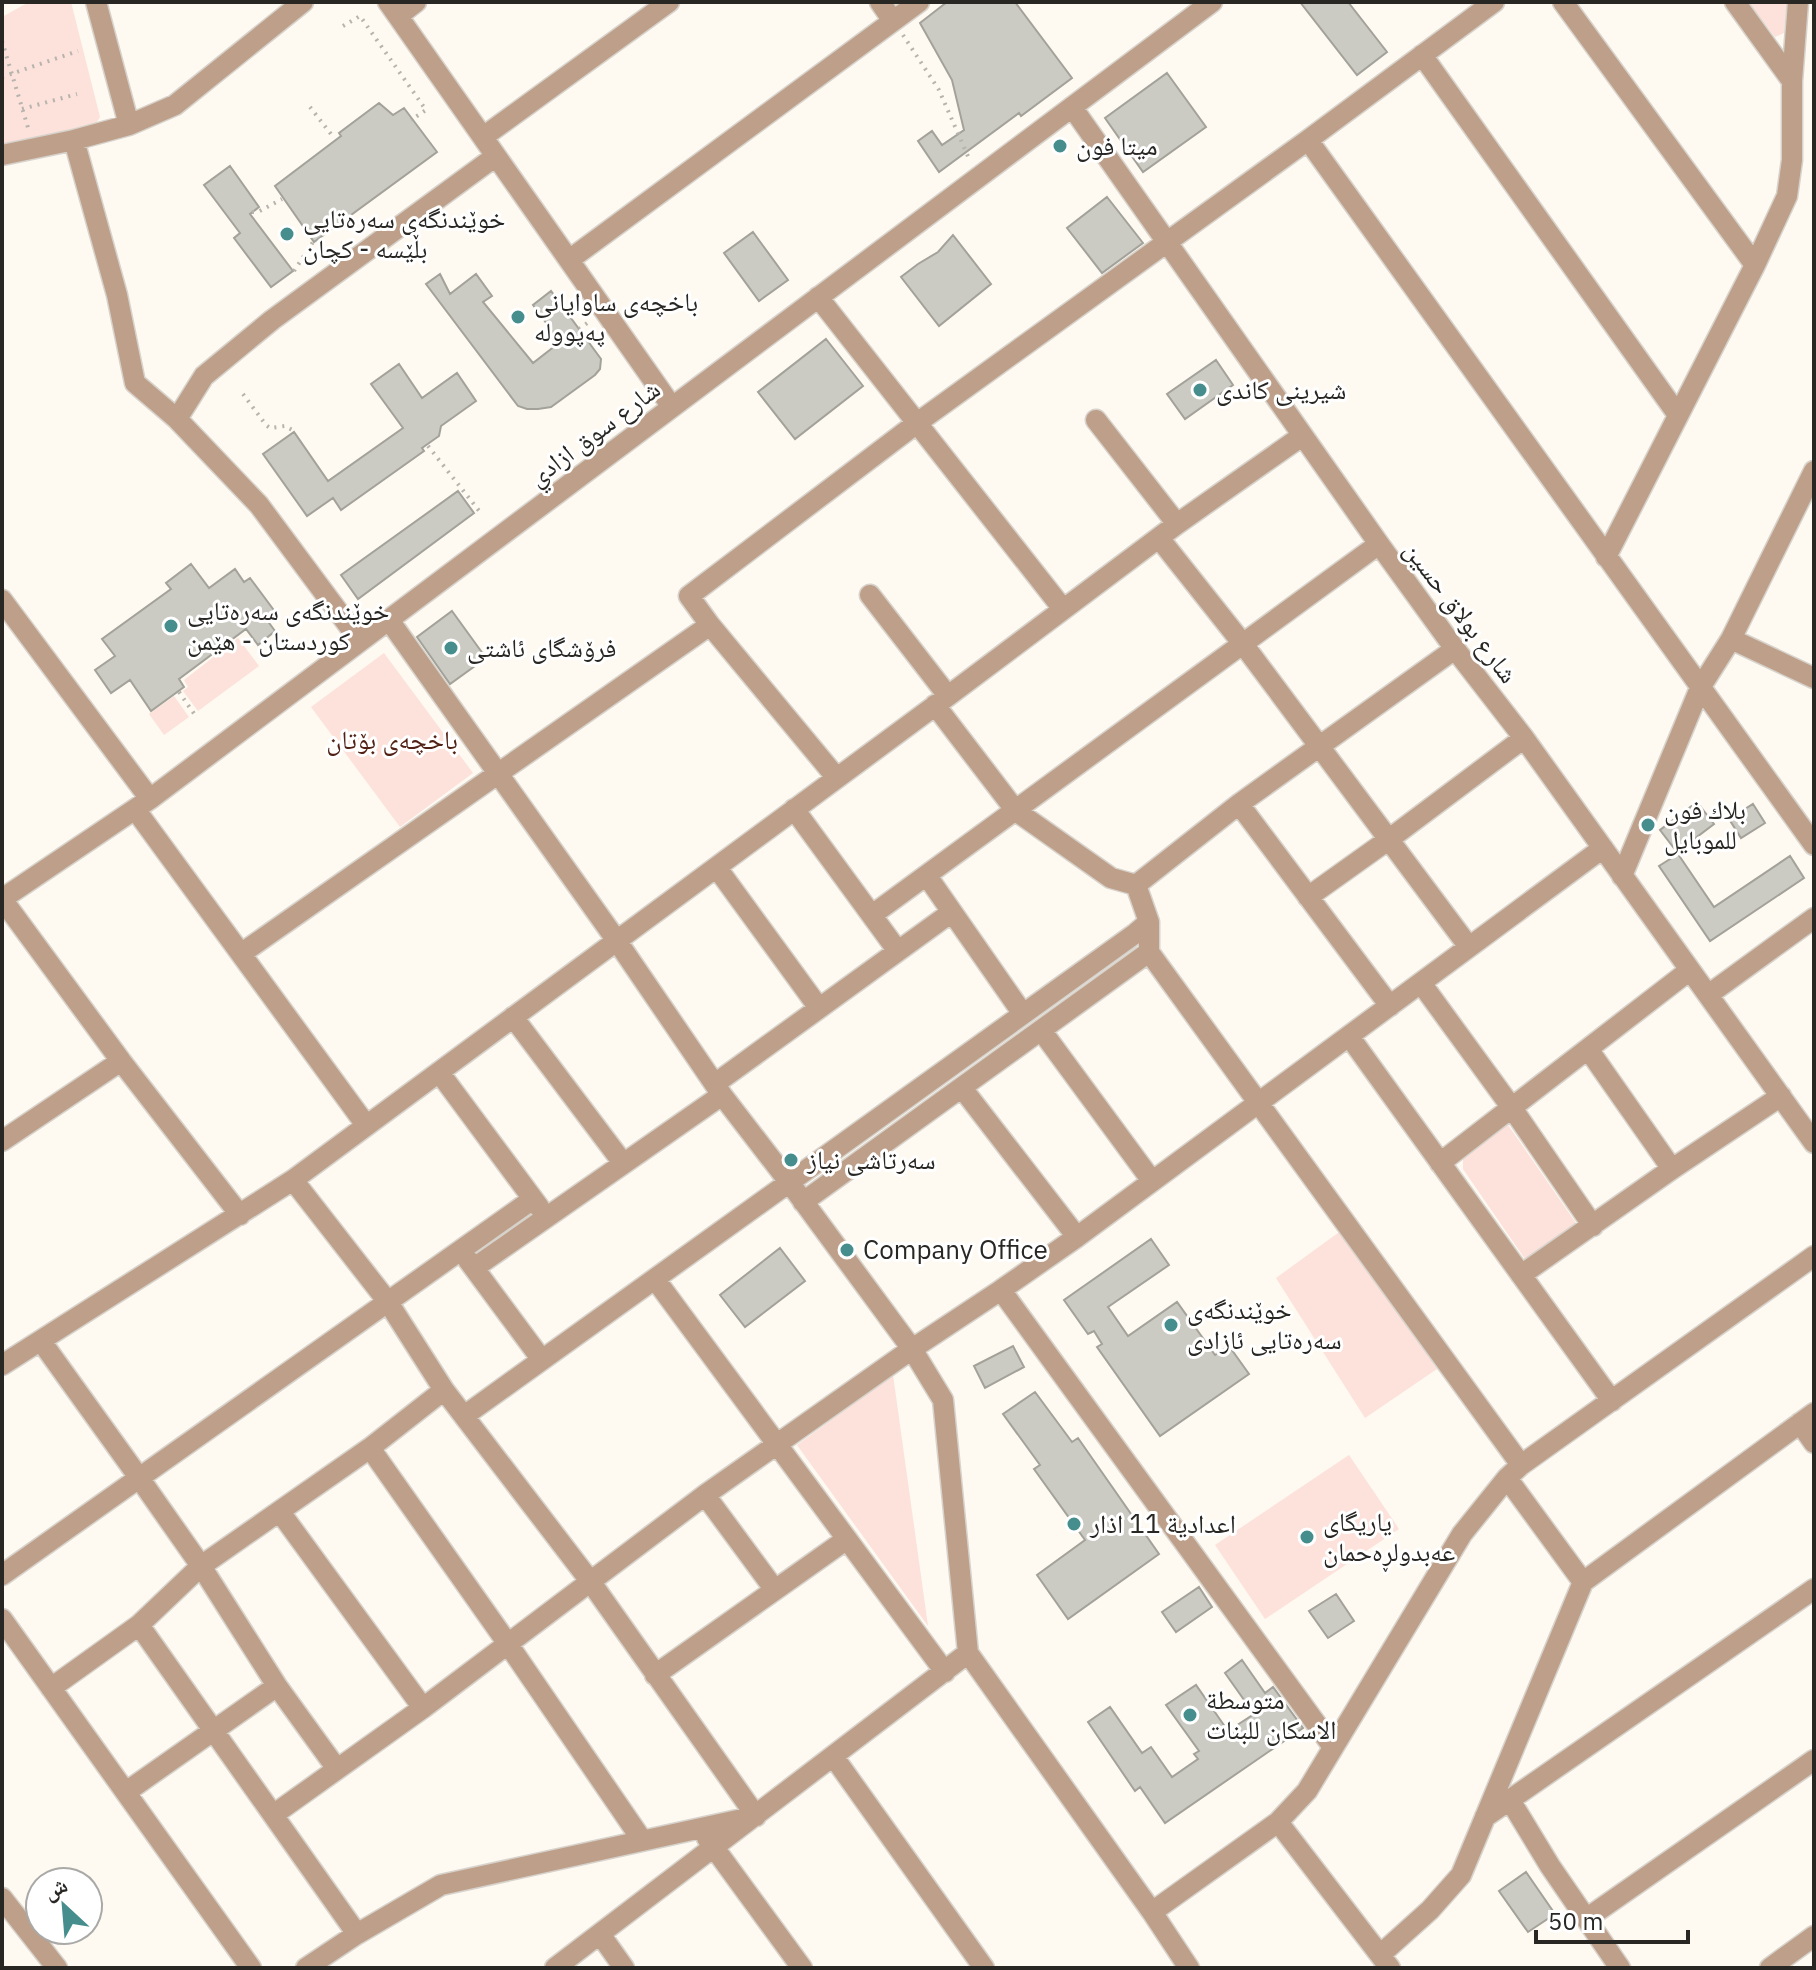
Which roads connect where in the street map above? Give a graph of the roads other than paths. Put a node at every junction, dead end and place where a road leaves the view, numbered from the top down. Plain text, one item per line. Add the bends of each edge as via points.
1 (96, 2) edge
2 (303, 2) edge
3 (416, 2) edge
4 (669, 2) edge
5 (880, 2) edge
6 (919, 2) edge
7 (1212, 2) edge
8 (1494, 2) edge
9 (1563, 2) edge
10 (1735, 2) edge
11 (1798, 2) edge
12 (394, 7) edge
13 (893, 21) junction
14 (1422, 55) junction
15 (1792, 81) junction
16 (1072, 107) junction
17 (129, 125) junction
18 (483, 137) junction
19 (74, 140) junction
20 (1308, 140) junction
21 (2, 155) edge
22 (496, 156) junction
23 (1167, 241) junction
24 (569, 260) junction
25 (1755, 265) junction
26 (818, 297) junction
27 (672, 407) junction
28 (1678, 415) junction
29 (177, 419) junction
30 (1096, 420) dead end
31 (917, 423) junction
32 (1302, 436) junction
33 (1814, 471) edge
34 (1177, 524) junction
35 (1159, 538) junction
36 (1379, 544) junction
37 (1606, 557) junction
38 (870, 595) dead end
39 (2, 600) edge
40 (1063, 609) junction
41 (389, 620) junction
42 (710, 625) junction
43 (1731, 639) junction
44 (360, 641) junction
45 (1243, 644) junction
46 (1455, 649) junction
47 (1814, 678) edge
48 (1700, 688) junction
49 (942, 701) junction
50 (1524, 738) junction
51 (1319, 747) junction
52 (498, 775) junction
53 (836, 777) junction
54 (143, 804) junction
55 (1239, 804) junction
56 (794, 809) junction
57 (1016, 811) junction
58 (1388, 840) junction
59 (1814, 845) edge
60 (1603, 848) junction
61 (717, 868) junction
62 (927, 876) junction
63 (1622, 876) junction
64 (1136, 885) junction
65 (1308, 897) junction
66 (2, 899) edge
67 (952, 912) junction
68 (872, 915) junction
69 (1814, 918) edge
70 (1149, 922) junction
71 (617, 941) junction
72 (1469, 947) junction
73 (897, 950) junction
74 (1149, 952) junction
75 (242, 953) junction
76 (1690, 970) junction
77 (1421, 983) junction
78 (1708, 995) junction
79 (1390, 1006) junction
80 (819, 1008) junction
81 (1023, 1014) junction
82 (513, 1017) junction
83 (1041, 1030) junction
84 (1349, 1036) junction
85 (1588, 1049) junction
86 (121, 1061) junction
87 (439, 1072) junction
88 (962, 1088) junction
89 (719, 1089) junction
90 (1781, 1096) junction
91 (1259, 1102) junction
92 (1512, 1108) junction
93 (366, 1125) junction
94 (2, 1141) edge
95 (1814, 1143) edge
96 (623, 1163) junction
97 (1440, 1163) junction
98 (1672, 1169) junction
99 (293, 1180) junction
100 (1152, 1181) junction
101 (789, 1182) junction
102 (533, 1199) junction
103 (803, 1202) junction
104 (240, 1215) junction
105 (546, 1217) junction
106 (1593, 1226) junction
107 (1077, 1237) junction
108 (461, 1250) junction
109 (1814, 1256) edge
110 (474, 1268) junction
111 (1521, 1275) junction
112 (655, 1279) junction
113 (1001, 1290) junction
114 (388, 1302) junction
115 (41, 1341) junction
116 (912, 1349) junction
117 (4, 1360) edge
118 (542, 1360) junction
119 (444, 1390) junction
120 (1612, 1401) junction
121 (464, 1416) junction
122 (1807, 1418) edge
123 (1814, 1443) edge
124 (776, 1445) junction
125 (370, 1448) junction
126 (1514, 1471) junction
127 (140, 1479) junction
128 (705, 1495) junction
129 (280, 1512) junction
130 (847, 1539) junction
131 (201, 1566) junction
132 (2, 1575) edge
133 (590, 1581) junction
134 (1583, 1582) junction
135 (1814, 1589) edge
136 (775, 1590) junction
137 (2, 1619) edge
138 (139, 1625) junction
139 (508, 1644) junction
140 (968, 1653) junction
141 (945, 1672) junction
142 (655, 1675) junction
143 (277, 1686) junction
144 (51, 1688) junction
145 (423, 1708) junction
146 (214, 1731) junction
147 (1333, 1747) junction
148 (833, 1756) junction
149 (1814, 1760) edge
150 (337, 1769) junction
151 (126, 1792) junction
152 (1510, 1800) junction
153 (273, 1815) junction
154 (756, 1816) junction
155 (1484, 1818) junction
156 (1278, 1822) junction
157 (700, 1828) junction
158 (642, 1840) junction
159 (714, 1847) junction
160 (2, 1898) edge
161 (1152, 1912) junction
162 (1586, 1919) junction
163 (357, 1934) junction
164 (600, 1934) junction
165 (1814, 1936) edge
166 (1385, 1961) edge
167 (57, 1968) edge
168 (251, 1968) edge
169 (306, 1968) edge
170 (555, 1968) edge
171 (624, 1968) edge
172 (802, 1968) edge
173 (984, 1968) edge
174 (1189, 1968) edge
175 (1620, 1968) edge
176 (1770, 1968) edge

1 - 17 street
2 - 17 street via 175,105
3 - 12 street
4 - 18 street
5 - 13 street
6 - 13 street
7 - 16 street, شارع سوق ازادي
8 - 14 street
9 - 25 street
10 - 15 street
11 - 15 street
12 - 18 street
13 - 24 street
14 - 20 street
14 - 28 street
15 - 25 street via 1787,196
16 - 23 street, شارع بولاق حسين
16 - 26 street, شارع سوق ازادي
17 - 19 street
18 - 22 street
19 - 21 street
19 - 29 street via 135,383
20 - 23 street
20 - 37 street
22 - 24 street
22 - 29 street via 216,366
23 - 31 street
23 - 32 street, شارع بولاق حسين
24 - 27 street
25 - 28 street
26 - 27 street, شارع سوق ازادي
26 - 31 street
27 - 41 street, شارع سوق ازادي
28 - 37 street
29 - 44 street via 259,505
30 - 34 street
31 - 40 street
31 - 42 street via 689,596
32 - 34 street
32 - 36 street, شارع بولاق حسين
33 - 43 street
34 - 35 street
35 - 40 street
35 - 45 street
36 - 45 street
36 - 46 street, شارع بولاق حسين
37 - 48 street
38 - 49 street
39 - 54 street
40 - 49 street
41 - 44 street, شارع سوق ازادي
41 - 52 street
42 - 52 street
42 - 53 street
43 - 47 street
43 - 48 street
44 - 54 street, شارع سوق ازادي
45 - 51 street
45 - 57 street
46 - 50 street, شارع بولاق حسين
46 - 51 street
48 - 59 street
48 - 63 street
49 - 53 street
49 - 57 street
50 - 58 street
50 - 60 street, شارع بولاق حسين
51 - 55 street
51 - 58 street
52 - 71 street
52 - 75 street
53 - 56 street
54 - 66 street, شارع سوق ازادي
54 - 75 street
55 - 64 street
55 - 65 street
56 - 61 street
56 - 68 street
57 - 62 street
57 - 64 street via 1111,878
58 - 65 street
58 - 72 street
60 - 63 street, شارع بولاق حسين
60 - 72 street
61 - 71 street
61 - 80 street
62 - 67 street
62 - 68 street
63 - 76 street, شارع بولاق حسين
64 - 70 street
65 - 79 street
66 - 86 street
67 - 73 street
67 - 81 street
68 - 73 street
69 - 78 street
70 - 74 street
70 - 81 street
71 - 82 street
71 - 89 street
72 - 77 street
73 - 80 street
74 - 83 street
74 - 91 street
75 - 93 street
76 - 78 street, شارع بولاق حسين
76 - 85 street
77 - 79 street
77 - 92 street
78 - 90 street, شارع بولاق حسين
79 - 84 street
80 - 89 street
81 - 101 street
82 - 87 street
82 - 96 street
83 - 88 street
83 - 100 street
84 - 91 street
84 - 97 street
85 - 92 street
85 - 98 street
86 - 94 street
86 - 104 street
87 - 93 street
87 - 102 street
88 - 103 street
88 - 107 street
89 - 96 street
89 - 101 street
90 - 95 street, شارع بولاق حسين
90 - 98 street
91 - 100 street
91 - 126 street
92 - 97 street
92 - 106 street
93 - 99 street
96 - 105 street
97 - 111 street
98 - 106 street
99 - 104 street
99 - 114 street
100 - 107 street
101 - 103 street
101 - 112 street
102 - 105 street
102 - 108 street
103 - 116 street
104 - 115 street
105 - 110 street
106 - 111 street
107 - 113 street
108 - 110 street
108 - 114 street
109 - 120 street
110 - 118 street
111 - 120 street
112 - 118 street
112 - 124 street
113 - 116 street
113 - 147 street
114 - 119 street
114 - 127 street
115 - 117 street
115 - 127 street
116 - 124 street
116 - 140 street via 943,1400
118 - 121 street
119 - 121 street
119 - 125 street
120 - 126 street
121 - 133 street
122 - 123 street
122 - 134 street
124 - 128 street
124 - 130 street
125 - 129 street
125 - 139 street
126 - 134 street
126 - 147 street via 1462,1534
127 - 131 street
127 - 132 street
128 - 133 street
128 - 136 street
129 - 131 street
129 - 145 street
130 - 136 street
130 - 141 street
131 - 138 street
131 - 143 street
133 - 139 street
133 - 142 street
134 - 155 street
135 - 152 street
136 - 142 street
137 - 144 street
138 - 144 street
138 - 146 street
139 - 145 street
139 - 158 street
140 - 141 street
140 - 161 street
141 - 148 street
142 - 154 street
143 - 146 street
143 - 150 street
144 - 151 street
145 - 150 street
146 - 151 street
146 - 153 street
147 - 156 street via 1307,1791
148 - 154 street
148 - 173 street
149 - 162 street
150 - 153 street
151 - 168 street
152 - 155 street
152 - 162 street
153 - 163 street
154 - 157 street
154 - 159 street
155 - 166 street via 1461,1875
156 - 161 street
156 - 166 street
157 - 158 street
157 - 159 street
158 - 163 street via 441,1885
159 - 164 street
159 - 172 street
160 - 167 street
161 - 174 street
162 - 175 street
163 - 169 street
164 - 170 street
164 - 171 street
165 - 176 street

